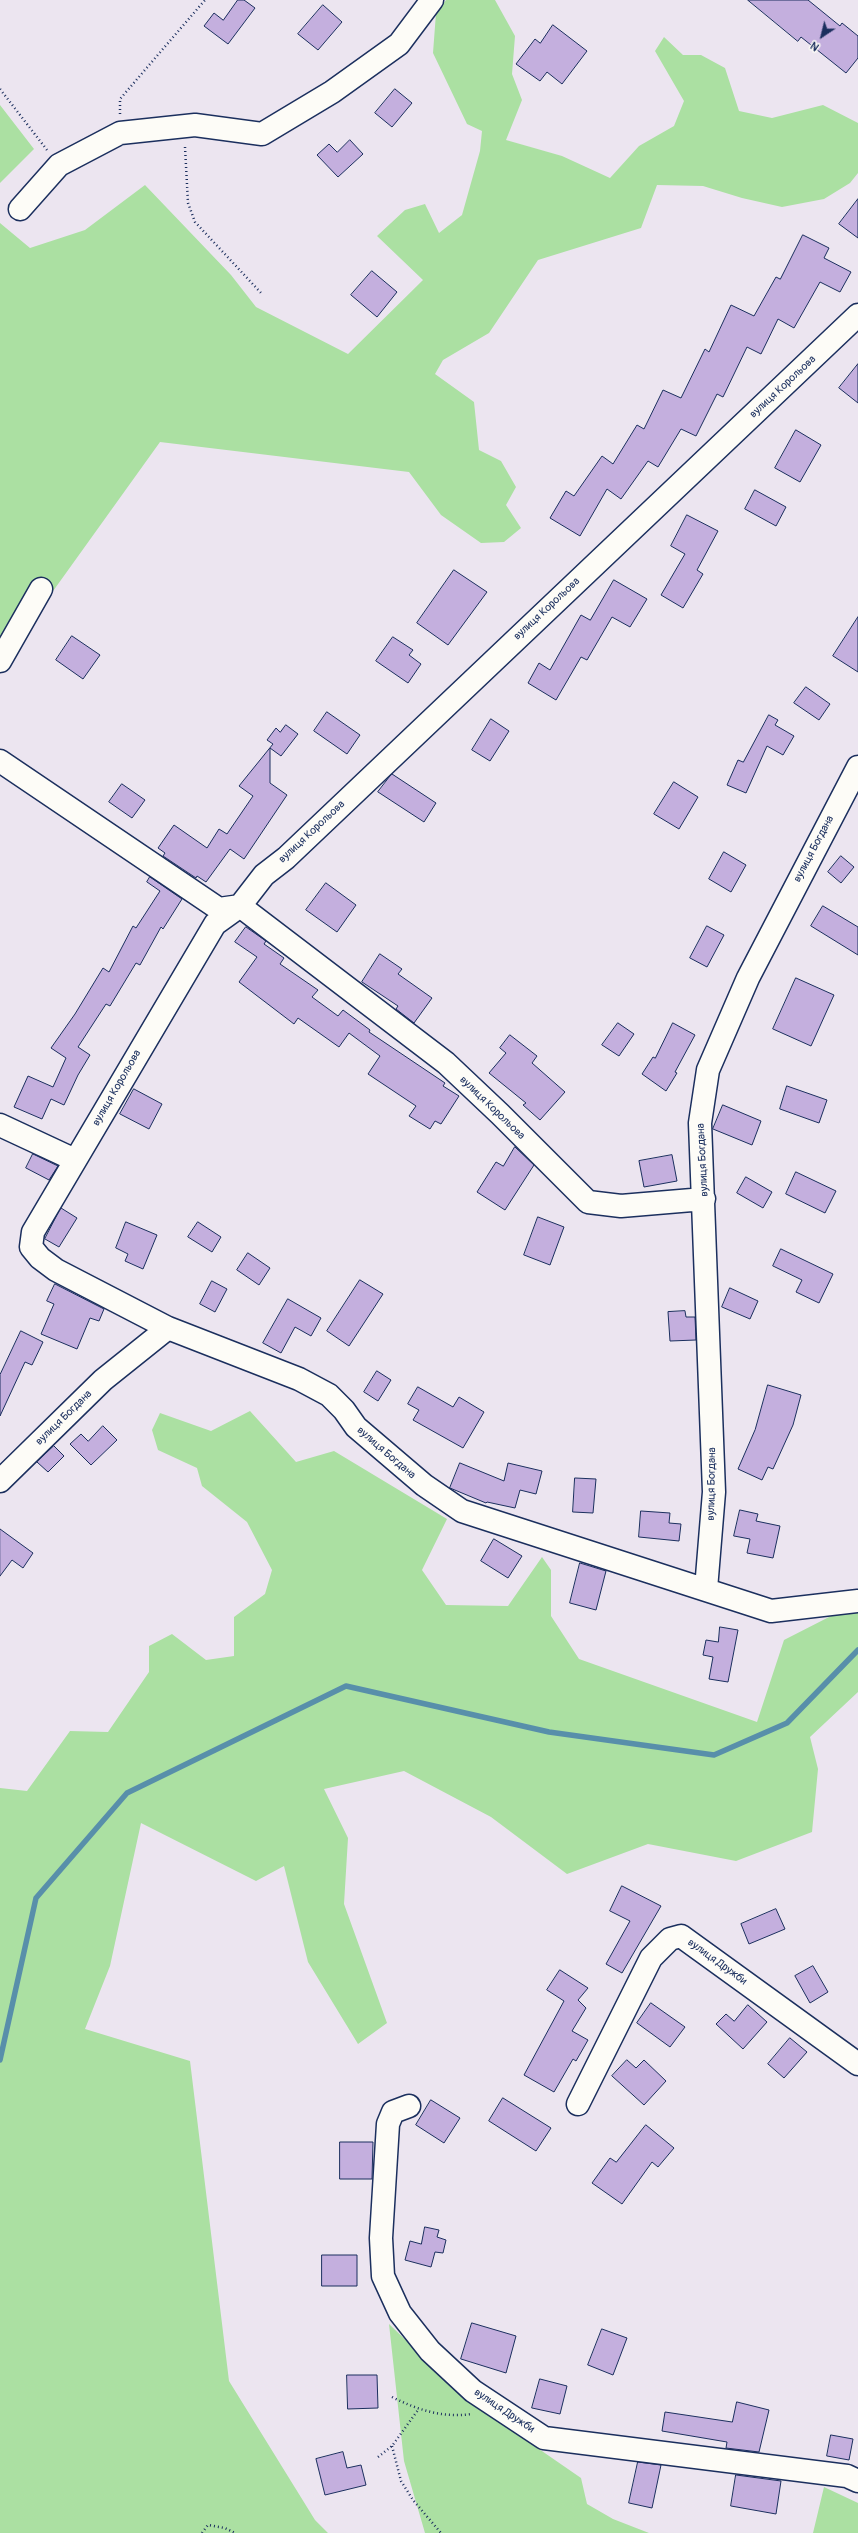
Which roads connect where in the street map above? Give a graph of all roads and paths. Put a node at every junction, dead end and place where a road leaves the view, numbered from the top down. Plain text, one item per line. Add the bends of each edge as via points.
1 (205, 0) edge
2 (432, 0) edge
3 (0, 89) edge
4 (196, 125) junction
5 (120, 133) junction
6 (59, 165) junction
7 (20, 209) dead end
8 (262, 294) dead end
9 (858, 316) edge
10 (41, 589) dead end
11 (0, 661) edge
12 (0, 762) edge
13 (858, 767) edge
14 (240, 906) junction
15 (0, 1125) edge
16 (75, 1160) junction
17 (704, 1199) junction
18 (42, 1218) joint
19 (168, 1328) junction
20 (0, 1481) edge
21 (706, 1589) junction
22 (858, 1601) edge
23 (858, 2064) edge
24 (578, 2104) dead end
25 (409, 2106) dead end
26 (392, 2397) dead end
27 (494, 2405) junction
28 (418, 2410) junction
29 (392, 2446) junction
30 (378, 2457) dead end
31 (858, 2481) edge
32 (202, 2533) edge
33 (235, 2533) edge
34 (441, 2533) edge

1 - 5 path via 120,99
2 - 4 street via 400,44 332,92 262,134
3 - 6 path
4 - 5 street
4 - 8 path via 184,149 188,203 195,222
5 - 6 street
6 - 7 street
9 - 14 street, вулиця Корольова via 286,858 264,875
10 - 11 street
12 - 14 street via 219,909
13 - 17 street, вулиця Богдана via 748,978 708,1070 700,1123
14 - 16 street, вулиця Корольова via 215,924 200,946
14 - 17 street, вулиця Корольова via 446,1064 588,1202 621,1206
15 - 16 street
16 - 18 street, вулиця Корольова
17 - 21 street, вулиця Богдана via 714,1492
18 - 19 street, вулиця Богдана via 33,1232 31,1247 40,1258 56,1270
19 - 20 street, вулиця Богдана via 103,1380
19 - 21 street, вулиця Богдана via 300,1379 329,1395 356,1427 424,1485 462,1511
21 - 22 street, вулиця Богдана via 771,1611
23 - 24 street, вулиця Дружби via 681,1936 670,1939 651,1958
25 - 27 street, вулиця Дружби via 393,2112 388,2124 381,2238 383,2276 400,2313 430,2351 473,2391
26 - 28 path
27 - 28 path via 471,2415 446,2415
27 - 31 street, вулиця Дружби via 544,2438 847,2476
28 - 29 path
29 - 30 path
29 - 34 path via 401,2481 413,2500
32 - 33 path via 208,2525

